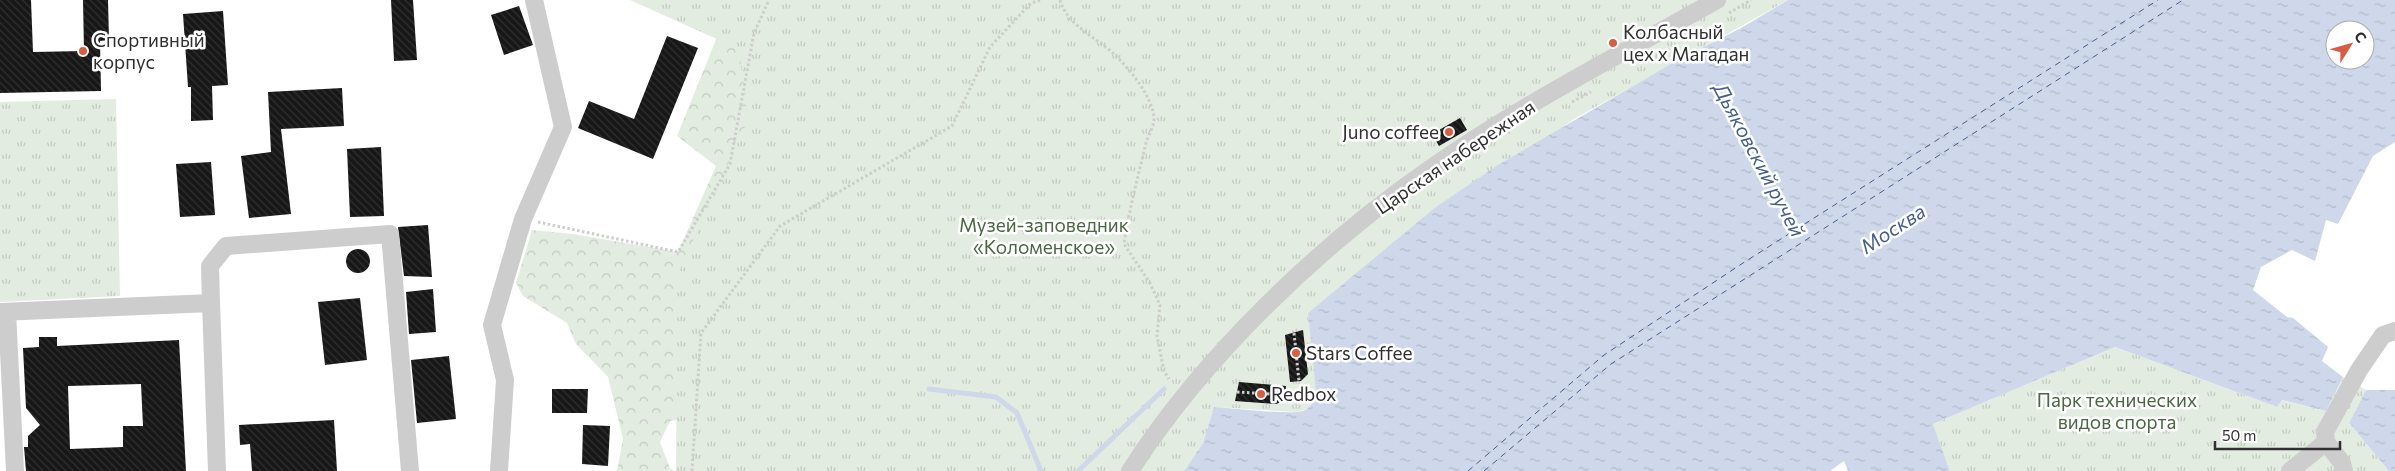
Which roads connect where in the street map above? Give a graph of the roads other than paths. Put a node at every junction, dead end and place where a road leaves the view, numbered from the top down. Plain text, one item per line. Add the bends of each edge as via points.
1 (534, 0) edge
2 (1722, 7) edge
3 (211, 303) junction
4 (3, 312) edge
5 (2395, 331) edge
6 (2326, 442) junction
7 (15, 471) edge
8 (217, 471) edge
9 (410, 471) edge
10 (499, 471) edge
11 (1130, 471) edge
12 (2290, 471) edge
13 (2344, 471) edge

1 - 10 street via 563,127 523,218 492,325 505,380
2 - 11 street, Царская набережная via 1480,136 1367,215 1288,286 1224,351 1174,407
3 - 4 street
3 - 8 street
3 - 9 street via 210,266 226,246 390,234
4 - 7 street
5 - 6 street via 2383,335 2359,370 2325,432
6 - 12 street
6 - 13 street via 2342,463

